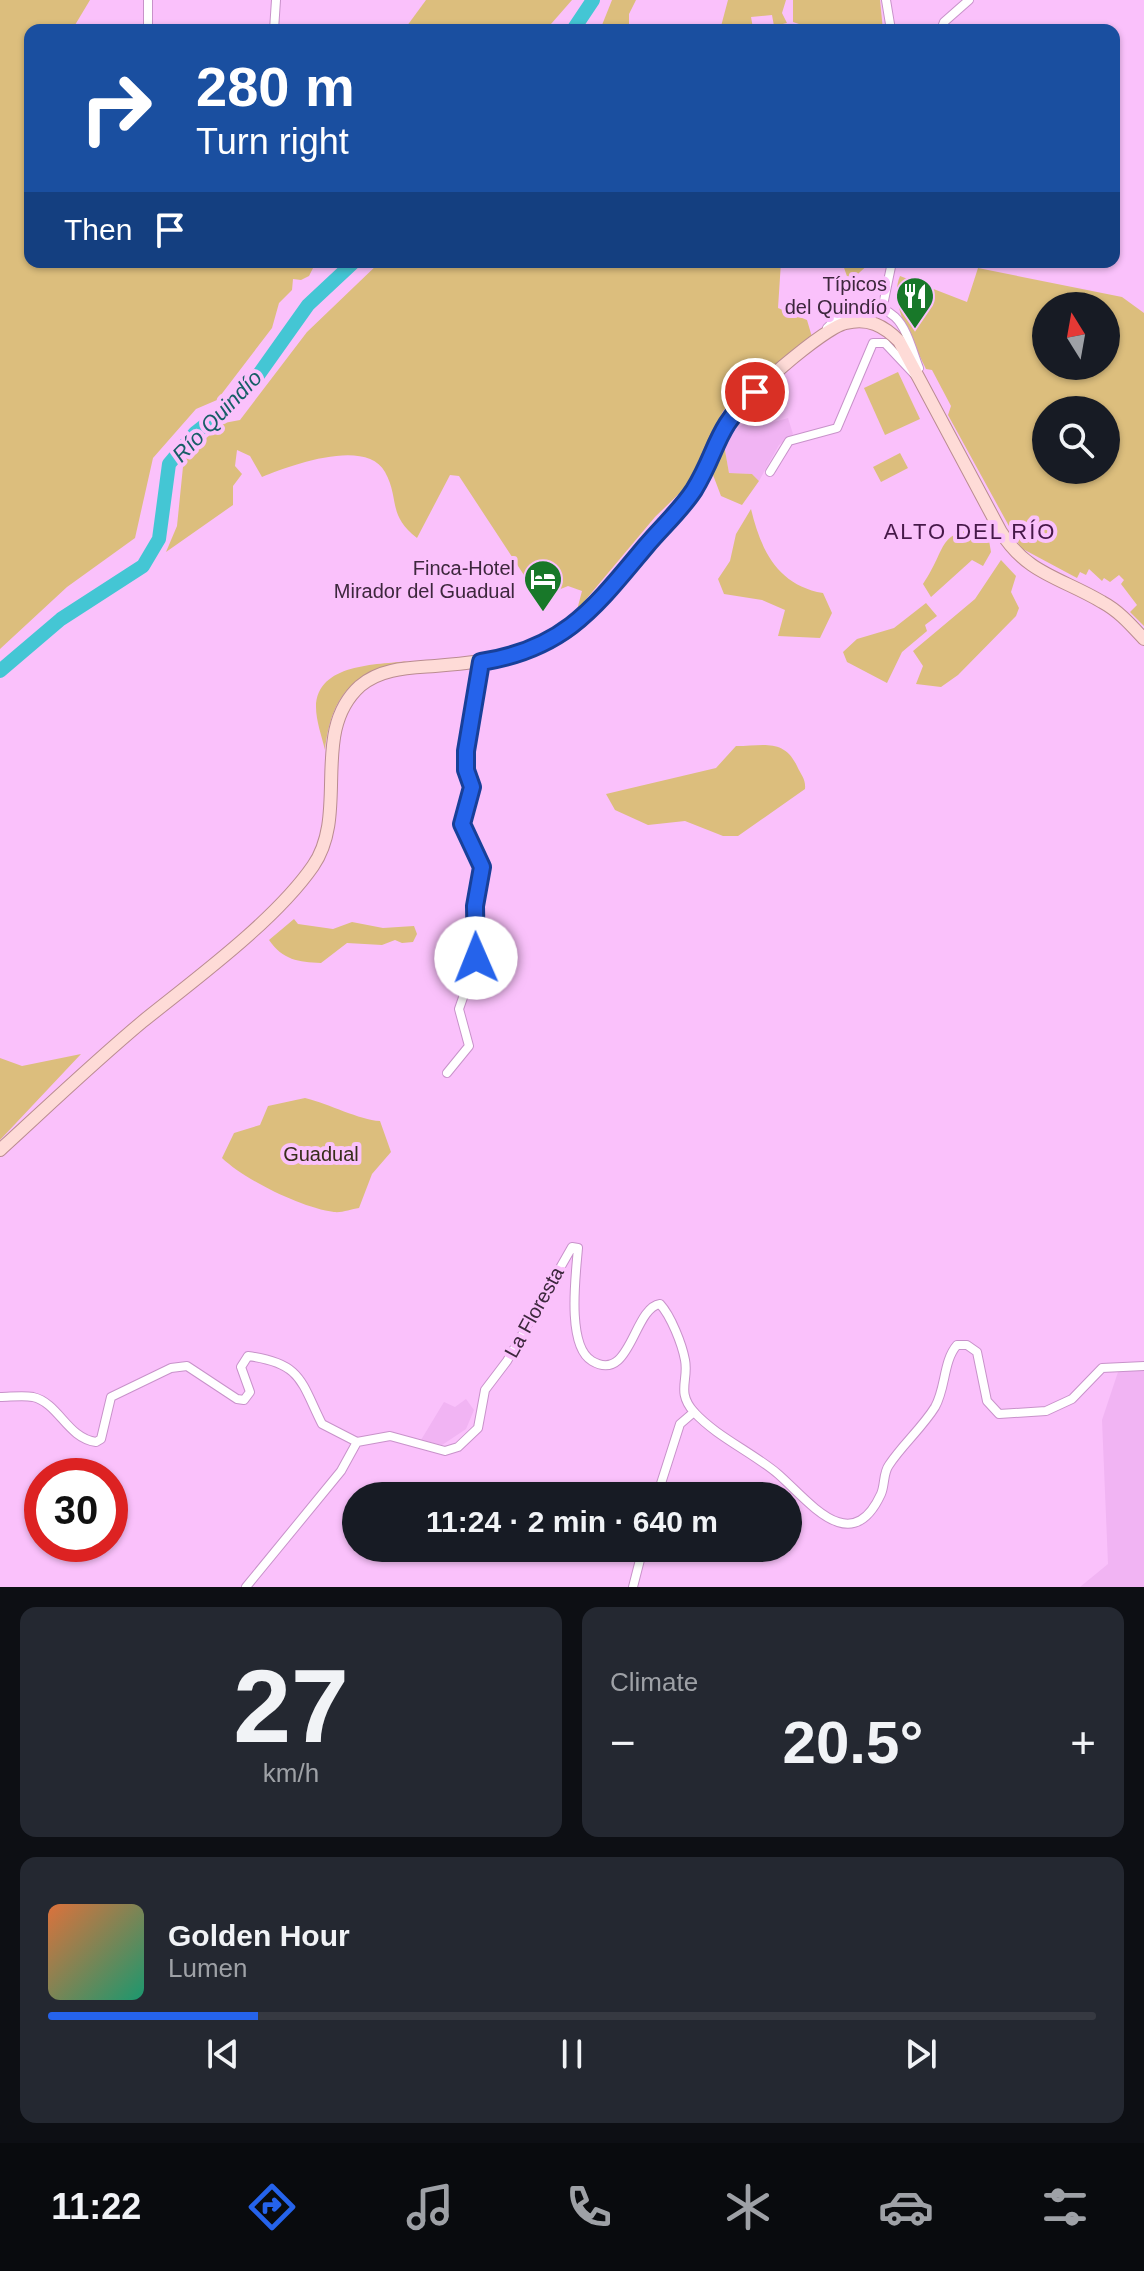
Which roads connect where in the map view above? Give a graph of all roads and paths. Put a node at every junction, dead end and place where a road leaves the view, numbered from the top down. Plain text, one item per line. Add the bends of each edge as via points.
1 (148, 0) edge
2 (276, 0) edge
3 (886, 0) edge
4 (969, 0) edge
5 (148, 24) edge
6 (274, 24) edge
7 (890, 24) edge
8 (943, 24) edge
9 (891, 268) edge
10 (882, 310) junction
11 (817, 340) junction
12 (920, 380) junction
13 (947, 432) junction
14 (770, 472) dead end
15 (1144, 639) edge
16 (481, 662) junction
17 (447, 1073) dead end
18 (0, 1150) edge
19 (1144, 1366) edge
20 (0, 1397) edge
21 (694, 1412) junction
22 (357, 1442) junction
23 (661, 1482) edge
24 (639, 1562) edge
25 (246, 1587) edge
26 (633, 1587) edge

1 - 5 street
2 - 6 street
3 - 7 street
4 - 8 street
9 - 10 street
10 - 11 street via 848,311
10 - 13 street via 899,323
11 - 12 main road via 846,323 881,325 899,341
11 - 16 main road via 725,422 687,500 589,613 532,650
12 - 13 main road
12 - 14 street via 885,343 873,343 837,428 789,441
13 - 15 main road via 1018,556 1105,603
16 - 17 street via 466,751 472,787 462,824 482,867 475,906 476,960 459,1009 469,1046
16 - 18 main road via 399,669 369,680 351,696 336,728 328,835 310,870 220,958
19 - 21 street via 1102,1368 1072,1399 1046,1411 999,1414 987,1401 977,1352 957,1345 934,1408 886,1468 882,1492 869,1512 842,1525 826,1519 776,1472
20 - 22 street via 35,1397 77,1435 96,1442 111,1397 171,1368 187,1366 244,1400 250,1392 241,1372 242,1359 248,1356 290,1369 305,1383 322,1424
21 - 22 street, La Floresta via 682,1383 685,1360 660,1304 647,1310 629,1348 616,1361 592,1362 582,1351 575,1246 569,1248 507,1361 485,1390 478,1428 468,1438 445,1451 390,1436
21 - 23 street via 680,1424
22 - 25 street via 341,1471
24 - 26 street

